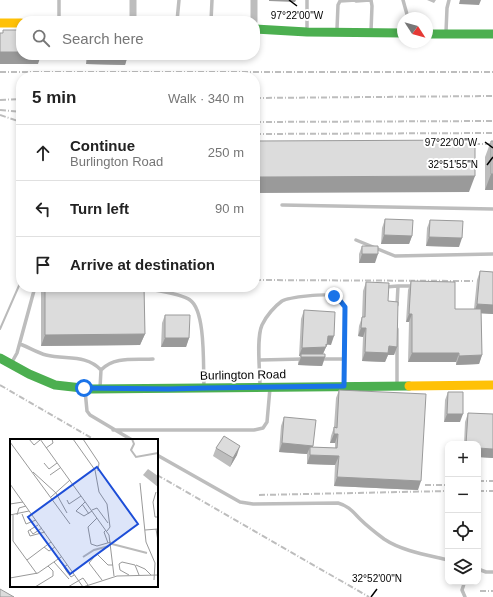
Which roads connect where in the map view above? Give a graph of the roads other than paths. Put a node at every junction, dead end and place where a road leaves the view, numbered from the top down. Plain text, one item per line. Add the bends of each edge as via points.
1 (59, 0) edge
2 (133, 0) edge
3 (179, 0) edge
4 (212, 0) edge
5 (254, 0) edge
6 (307, 0) edge
7 (356, 0) edge
8 (371, 0) edge
9 (403, 0) edge
10 (449, 0) edge
11 (406, 12) edge
12 (60, 16) edge
13 (133, 16) edge
14 (177, 16) edge
15 (211, 16) edge
16 (254, 16) edge
17 (0, 23) edge
18 (16, 23) edge
19 (260, 30) edge
20 (307, 32) junction
21 (336, 32) junction
22 (371, 33) junction
23 (397, 33) edge
24 (433, 34) edge
25 (446, 34) junction
26 (493, 34) edge
27 (282, 205) dead end
28 (493, 208) edge
29 (356, 240) dead end
30 (493, 254) edge
31 (398, 286) junction
32 (421, 286) edge
33 (382, 287) edge
34 (34, 292) edge
35 (161, 292) edge
36 (397, 309) edge
37 (397, 324) edge
38 (20, 344) junction
39 (0, 358) edge
40 (344, 358) junction
41 (153, 359) dead end
42 (306, 359) edge
43 (314, 359) edge
44 (260, 360) junction
45 (11, 364) junction
46 (101, 370) junction
47 (493, 385) edge
48 (344, 386) junction
49 (397, 386) junction
50 (265, 387) junction
51 (84, 388) junction
52 (204, 388) junction
53 (100, 389) junction
54 (113, 430) junction
55 (130, 439) edge
56 (158, 455) edge
57 (445, 559) edge
58 (481, 570) edge
59 (493, 572) edge
60 (464, 585) edge
61 (465, 597) edge

1 - 12 lane
2 - 13 street
3 - 14 lane
4 - 15 lane
5 - 16 street
6 - 20 lane
7 - 8 lane
7 - 21 lane via 340,1
8 - 22 lane
9 - 11 lane
10 - 25 lane via 446,8
17 - 18 street
19 - 20 street
20 - 21 street
21 - 22 street
22 - 23 street
24 - 25 street
25 - 26 street
27 - 28 lane
29 - 30 lane via 395,256
31 - 32 lane
31 - 33 lane
31 - 36 lane
34 - 38 lane
35 - 52 lane via 190,300 198,310 201,321
37 - 49 lane
38 - 45 lane
38 - 46 lane via 46,355 85,360
39 - 45 street, Burlington Road
40 - 43 lane
40 - 44 lane via 345,307 338,298 330,295 282,301 262,325 259,335
40 - 48 lane
41 - 46 lane via 115,360
42 - 44 lane
44 - 50 lane
45 - 51 street, Burlington Road via 55,385
46 - 53 lane
47 - 49 street, Burlington Road
48 - 49 street, Burlington Road
48 - 50 street, Burlington Road
50 - 52 street, Burlington Road
50 - 54 lane via 267,422 263,428
51 - 53 street, Burlington Road
51 - 54 lane via 87,411
52 - 53 street, Burlington Road
54 - 55 lane
56 - 57 lane via 240,502 345,505 385,540 407,550
58 - 59 lane
60 - 61 lane via 462,590

